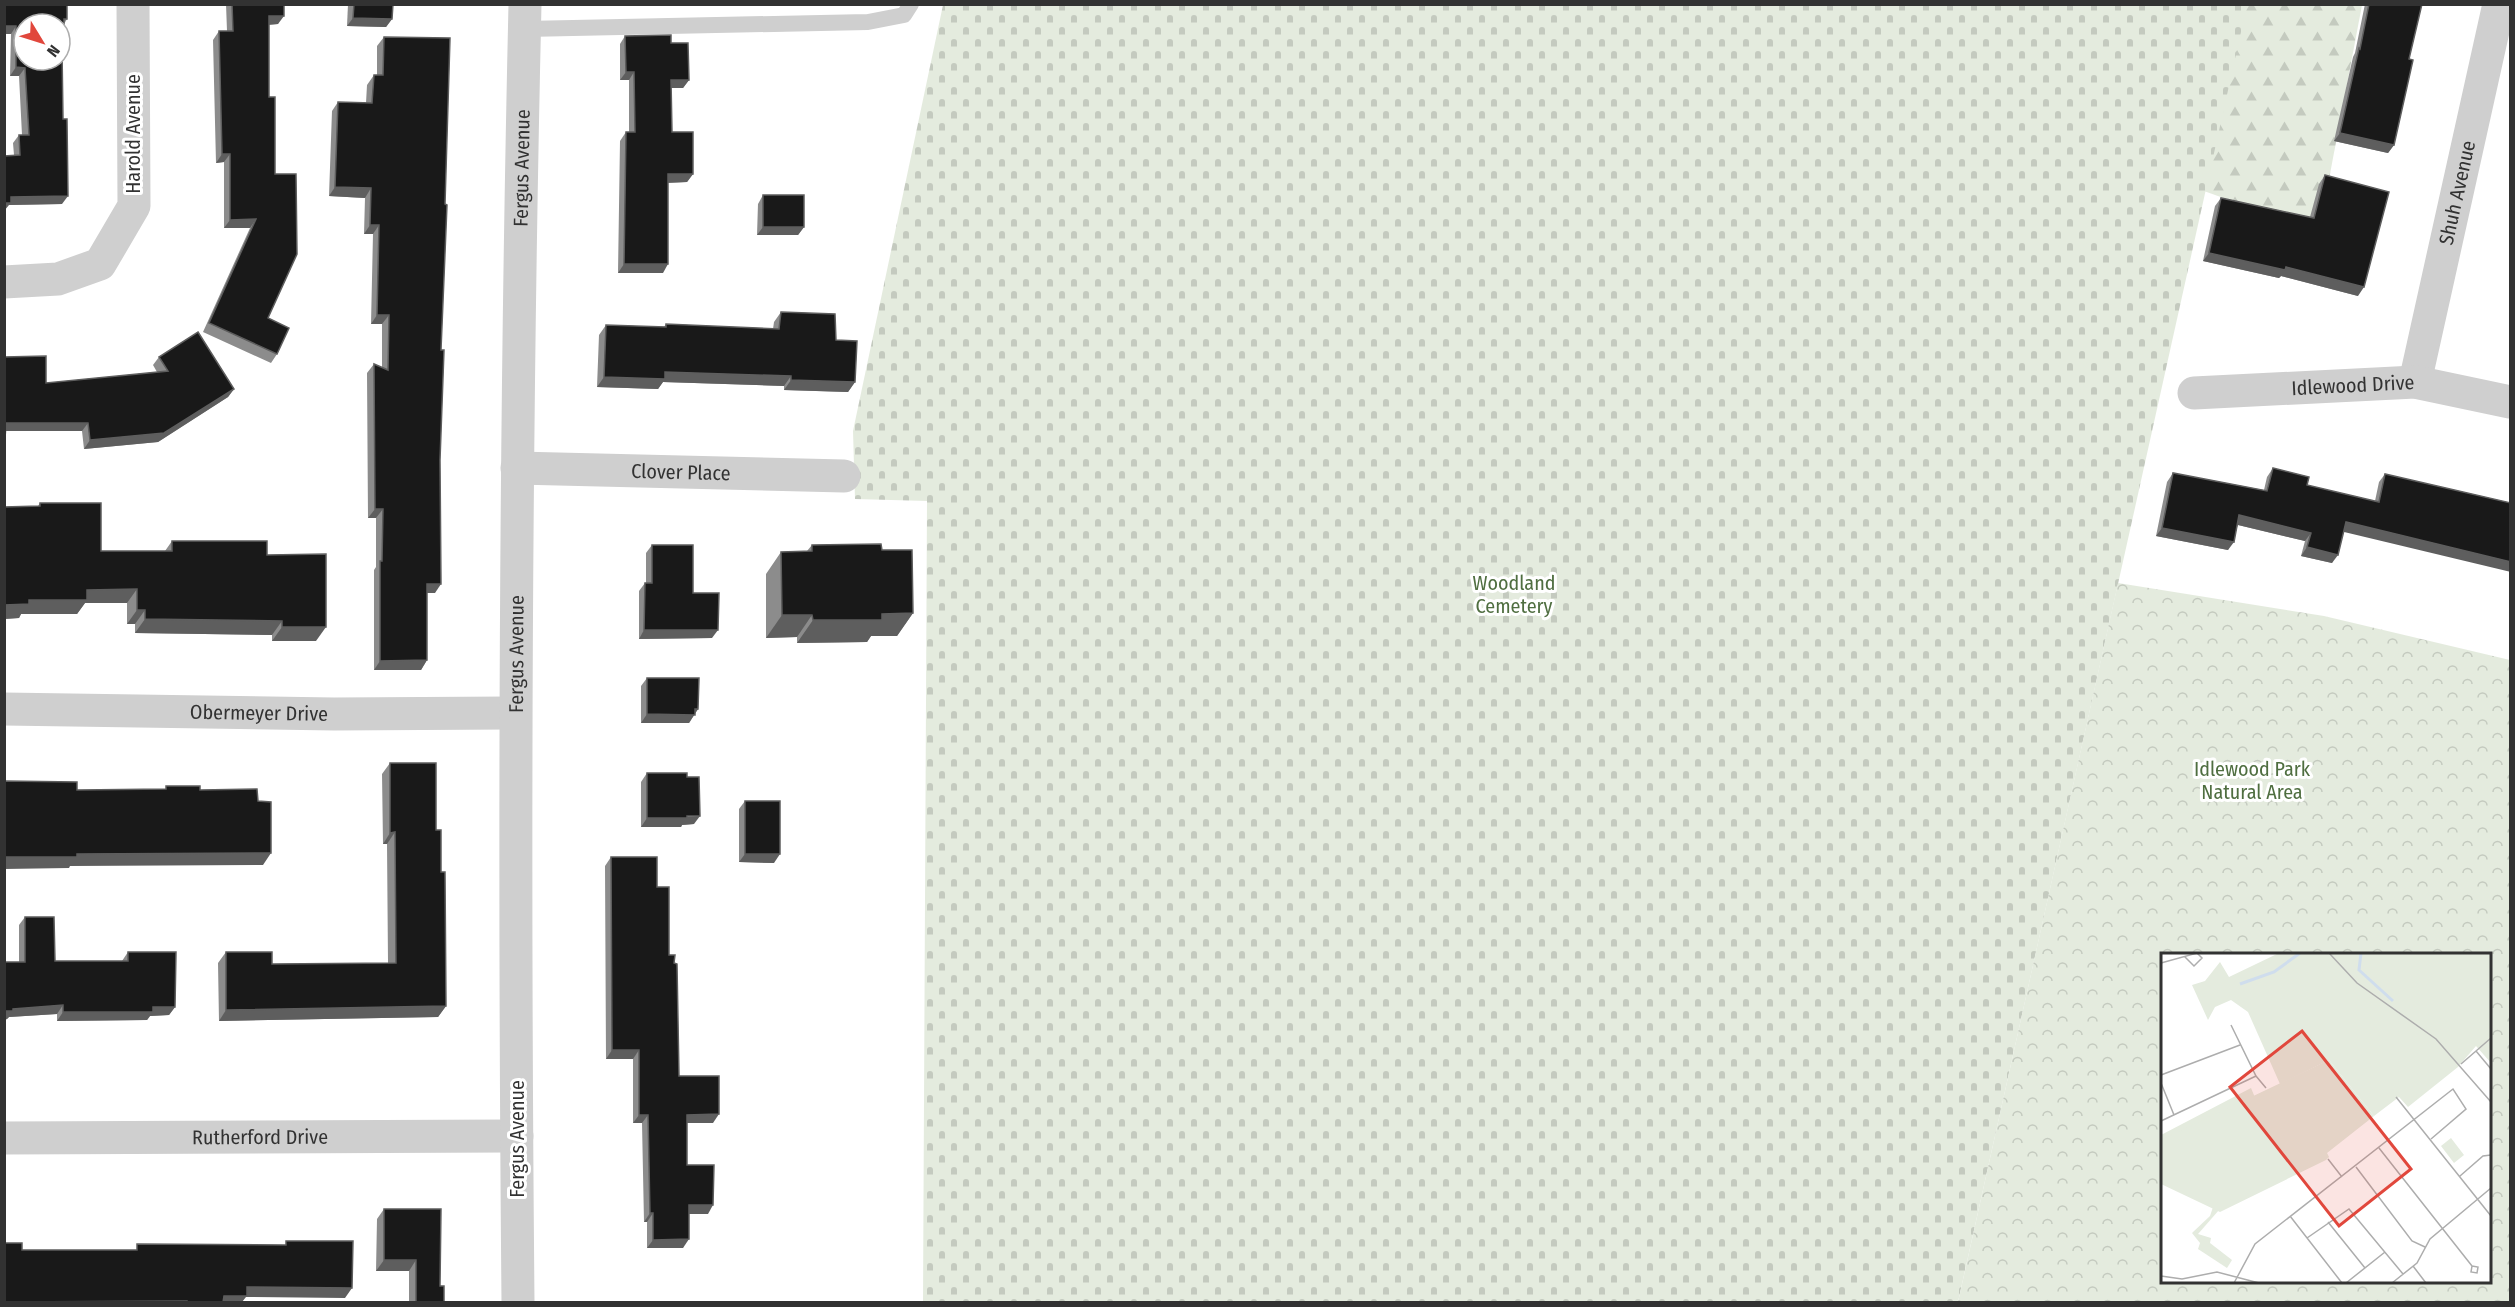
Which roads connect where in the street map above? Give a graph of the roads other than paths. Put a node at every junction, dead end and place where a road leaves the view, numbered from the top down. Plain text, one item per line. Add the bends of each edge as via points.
1 (133, 4) edge
2 (911, 4) edge
3 (2499, 4) edge
4 (525, 17) edge
5 (4, 282) edge
6 (2415, 382) junction
7 (2194, 393) dead end
8 (2511, 402) edge
9 (517, 468) junction
10 (844, 476) dead end
11 (4, 709) edge
12 (515, 713) junction
13 (517, 1136) junction
14 (4, 1138) edge
15 (518, 1302) edge

1 - 5 street, Harold Avenue via 134,207 100,264 58,279
2 - 4 lane via 904,15 868,22
3 - 6 street, Shuh Avenue
4 - 9 street, Fergus Avenue
6 - 7 street, Idlewood Drive
6 - 8 street, Idlewood Drive
9 - 10 street, Clover Place
9 - 12 street, Fergus Avenue
11 - 12 street, Obermeyer Drive
12 - 13 street, Fergus Avenue
13 - 14 street, Rutherford Drive
13 - 15 street, Fergus Avenue

